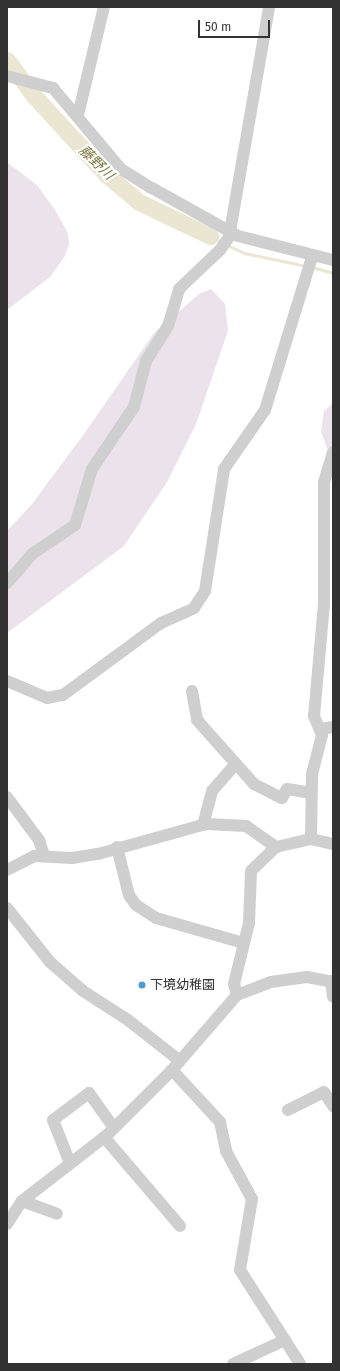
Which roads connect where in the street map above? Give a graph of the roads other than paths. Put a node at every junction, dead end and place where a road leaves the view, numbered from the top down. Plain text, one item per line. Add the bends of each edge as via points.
1 (104, 7) edge
2 (269, 7) edge
3 (7, 76) edge
4 (78, 115) junction
5 (230, 230) junction
6 (312, 257) junction
7 (333, 260) edge
8 (333, 452) edge
9 (7, 583) edge
10 (7, 681) edge
11 (192, 692) dead end
12 (333, 727) edge
13 (320, 729) junction
14 (234, 766) junction
15 (311, 792) junction
16 (7, 797) edge
17 (203, 825) junction
18 (311, 839) junction
19 (333, 844) edge
20 (276, 846) junction
21 (117, 847) junction
22 (44, 855) junction
23 (7, 870) edge
24 (7, 908) edge
25 (244, 943) junction
26 (332, 982) edge
27 (237, 995) junction
28 (333, 997) edge
29 (176, 1066) junction
30 (333, 1106) edge
31 (288, 1110) dead end
32 (114, 1128) junction
33 (104, 1137) junction
34 (70, 1163) junction
35 (22, 1201) junction
36 (57, 1214) dead end
37 (7, 1224) edge
38 (180, 1226) dead end
39 (285, 1340) junction
40 (233, 1364) edge
41 (300, 1364) edge

1 - 4 street
2 - 5 street
3 - 4 street via 53,88
4 - 5 street via 121,169
5 - 6 street via 238,236
5 - 9 street via 220,250 179,289 168,326 146,361 134,407 92,469 75,525 32,554
6 - 7 street
6 - 10 street via 265,410 224,469 205,591 194,608 161,623 63,695 47,698
8 - 13 street via 324,482 324,604 314,716
11 - 14 street via 197,720
12 - 13 street
13 - 15 street via 322,735
14 - 15 street via 254,784 282,798 287,789
14 - 17 street via 212,791
15 - 18 street
16 - 22 street via 39,840
17 - 20 street via 246,826
17 - 21 street
18 - 19 street
18 - 20 street
20 - 25 street via 251,871 249,923
21 - 22 street via 72,858
21 - 25 street via 129,895 136,905 156,918
22 - 23 street
24 - 29 street via 50,962 83,991 128,1020
25 - 27 street via 234,984
26 - 27 street via 308,977 271,982
26 - 28 street
27 - 29 street
29 - 32 street
29 - 39 street via 220,1122 226,1150 252,1199 240,1270
30 - 31 street via 324,1092
32 - 33 street
32 - 34 street via 90,1093 53,1120
33 - 34 street
33 - 38 street
34 - 35 street
35 - 36 street
35 - 37 street
39 - 40 street
39 - 41 street

